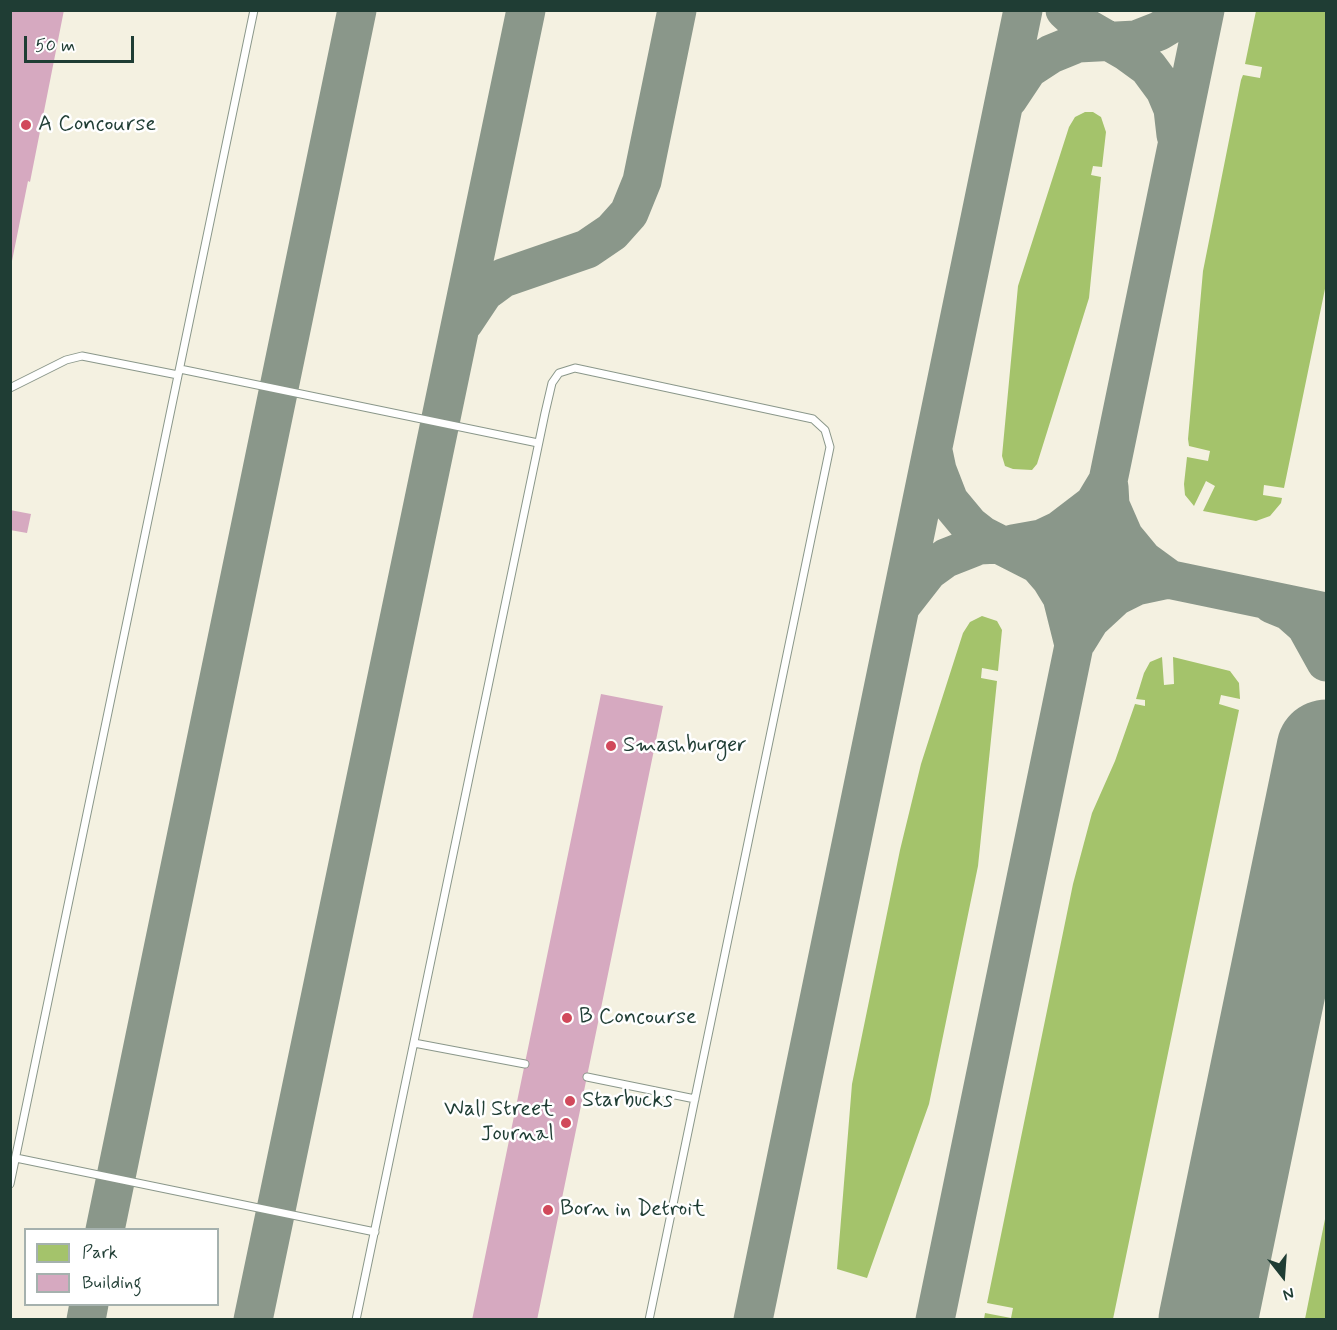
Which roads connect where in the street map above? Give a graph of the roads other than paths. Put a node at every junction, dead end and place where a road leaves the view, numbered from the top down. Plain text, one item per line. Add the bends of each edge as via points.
1 (254, 10) edge
2 (179, 372) junction
3 (10, 388) edge
4 (538, 443) junction
5 (414, 1042) junction
6 (525, 1064) dead end
7 (587, 1077) dead end
8 (695, 1099) junction
9 (16, 1158) junction
10 (10, 1184) edge
11 (375, 1232) junction
12 (357, 1320) edge
13 (649, 1320) edge

1 - 2 lane
2 - 3 lane via 82,356
2 - 4 lane
2 - 9 lane
4 - 5 lane
4 - 8 lane via 552,383 559,373 575,368 813,419 829,437
5 - 6 lane
5 - 11 lane
7 - 8 lane
8 - 13 lane
9 - 10 lane
9 - 11 lane
11 - 12 lane

